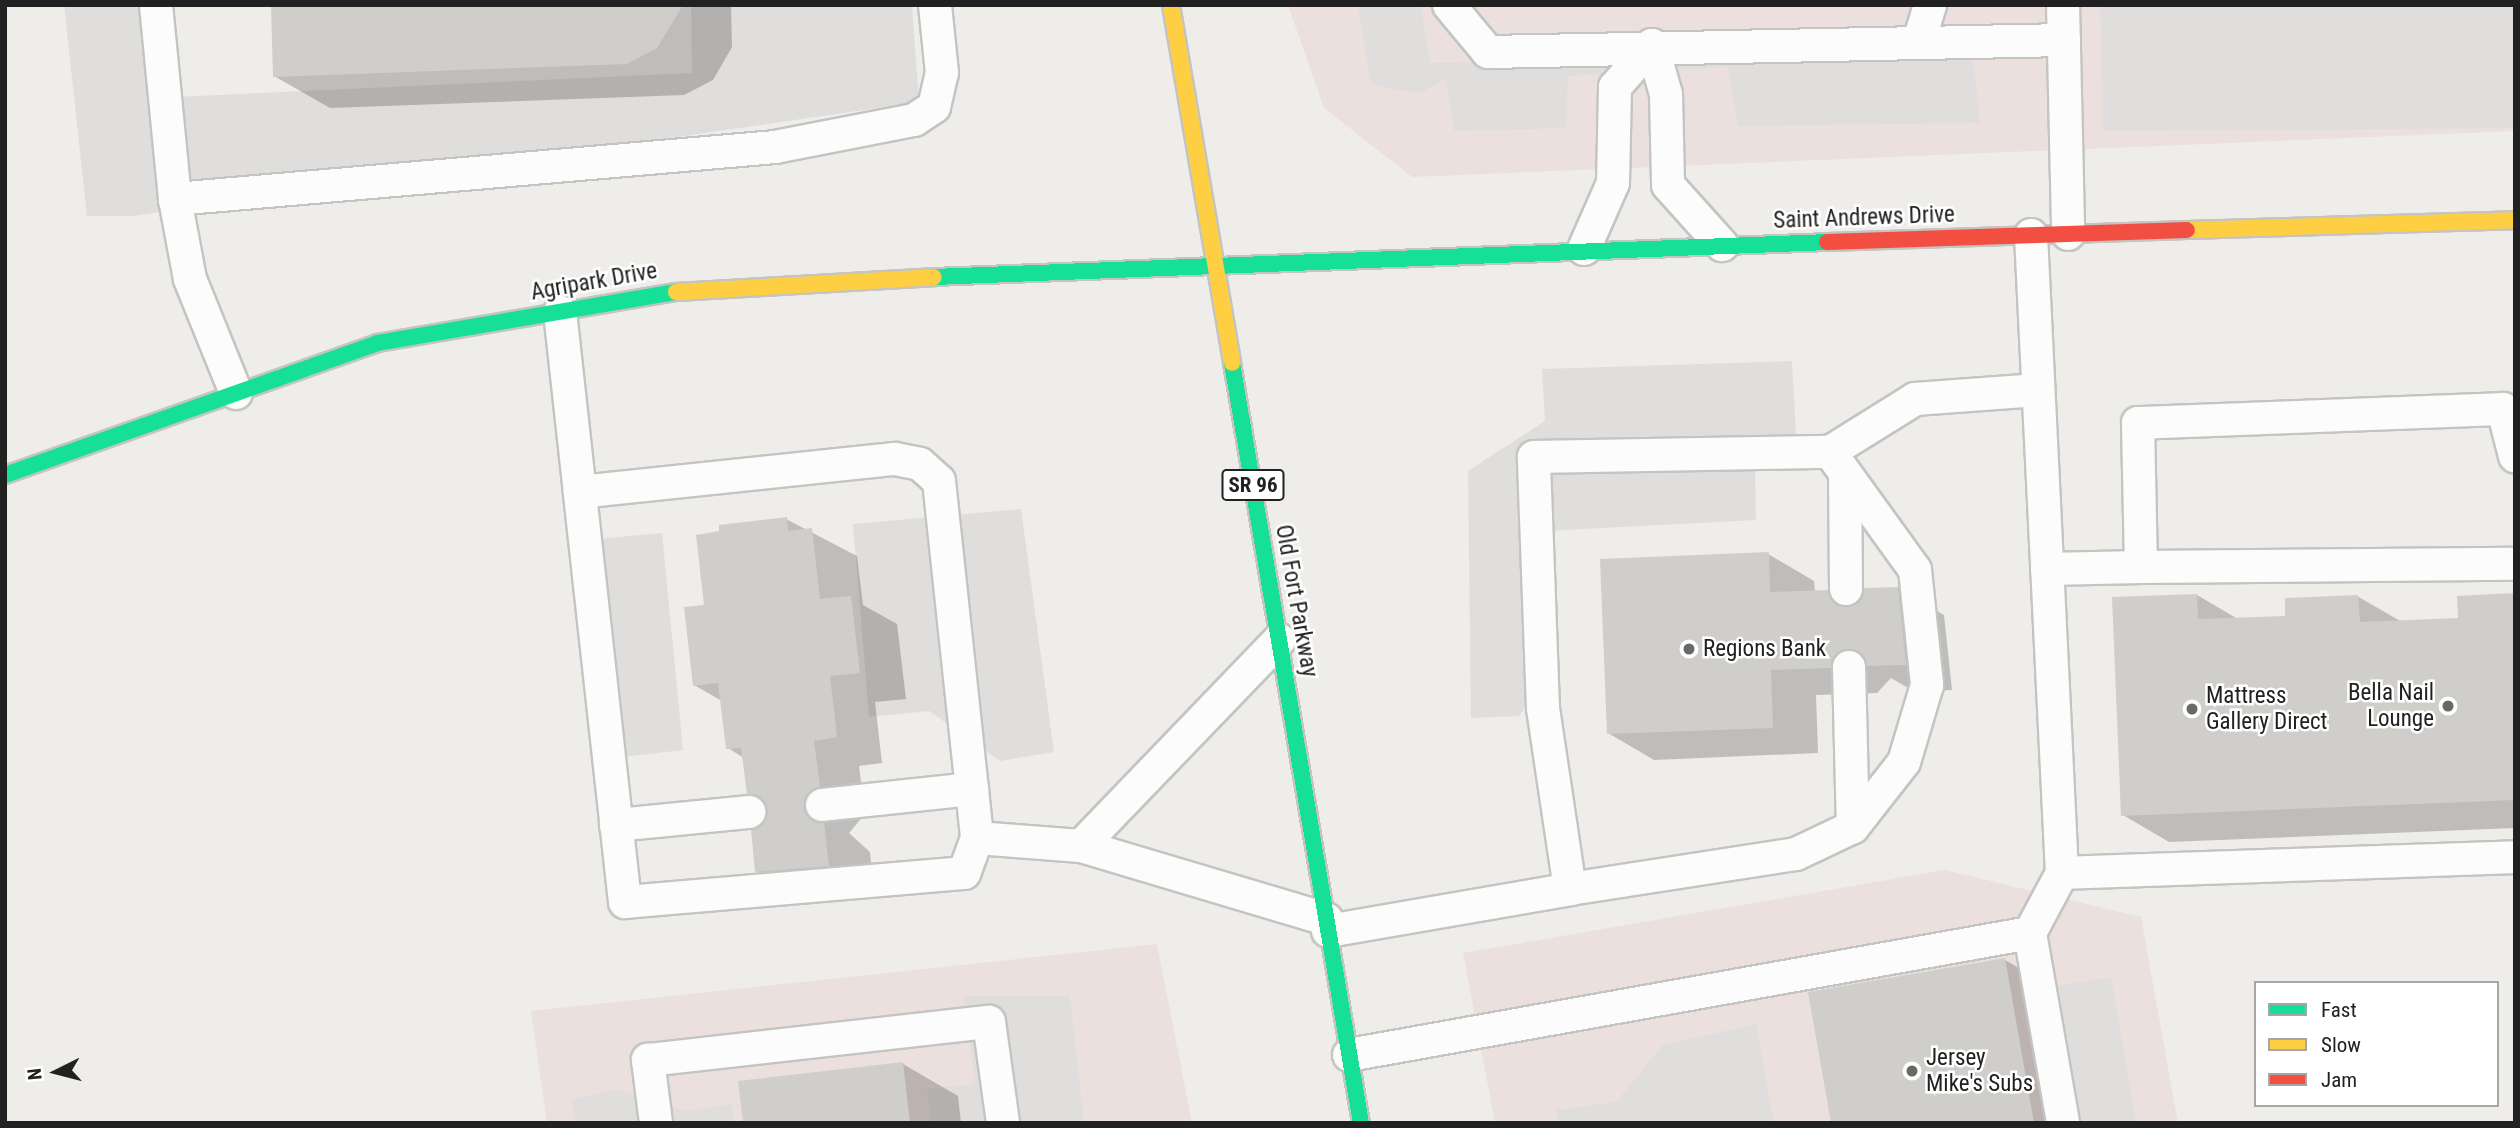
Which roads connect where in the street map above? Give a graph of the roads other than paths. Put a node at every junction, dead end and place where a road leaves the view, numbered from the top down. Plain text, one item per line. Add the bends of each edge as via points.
1 (156, 5) edge
2 (935, 5) edge
3 (1171, 5) edge
4 (1449, 5) edge
5 (1930, 5) edge
6 (2063, 5) edge
7 (1920, 38) junction
8 (2064, 40) junction
9 (1652, 45) junction
10 (175, 199) junction
11 (2515, 220) edge
12 (2068, 234) junction
13 (2031, 235) junction
14 (1722, 245) junction
15 (1584, 249) junction
16 (1215, 261) junction
17 (560, 312) junction
18 (2038, 390) junction
19 (236, 393) junction
20 (2515, 456) edge
21 (1837, 463) junction
22 (5, 475) edge
23 (580, 492) junction
24 (2515, 564) edge
25 (2141, 567) junction
26 (2047, 569) junction
27 (1846, 589) dead end
28 (1279, 640) junction
29 (1849, 667) dead end
30 (972, 789) junction
31 (822, 805) dead end
32 (749, 812) dead end
33 (616, 825) junction
34 (1853, 827) junction
35 (977, 838) junction
36 (1081, 845) junction
37 (2515, 857) edge
38 (2062, 873) junction
39 (1570, 889) junction
40 (1327, 925) junction
41 (2030, 933) junction
42 (1349, 1055) junction
43 (656, 1123) edge
44 (1003, 1123) edge
45 (1361, 1123) edge
46 (2063, 1123) edge

1 - 10 lane
2 - 10 lane via 942,74 934,107 914,120 775,147
3 - 16 street, Old Fort Parkway / SR 96
4 - 9 lane via 1488,52
5 - 7 lane
6 - 8 lane
7 - 8 lane
7 - 9 lane
8 - 12 lane
9 - 14 lane via 1666,94 1668,185
9 - 15 lane via 1615,88 1613,183
10 - 19 lane via 190,279
11 - 12 street, Saint Andrews Drive
12 - 13 street, Saint Andrews Drive
13 - 14 street, Saint Andrews Drive
13 - 18 lane
14 - 15 street, Saint Andrews Drive
15 - 16 street, Saint Andrews Drive
16 - 17 street, Agripark Drive via 670,292
16 - 28 street, Old Fort Parkway / SR 96
17 - 19 street, Agripark Drive via 377,343
17 - 23 lane
18 - 21 lane via 1915,399
18 - 26 lane
19 - 22 street, Agripark Drive
20 - 25 lane via 2503,409 2138,424
21 - 27 lane
21 - 34 lane via 1915,570 1927,685 1904,762
21 - 39 lane via 1534,457 1543,708
23 - 30 lane via 895,458 920,464 939,481
23 - 33 lane
24 - 25 lane
25 - 26 lane
26 - 38 lane
28 - 36 lane
28 - 40 street, Old Fort Parkway / SR 96
29 - 34 lane
30 - 31 lane
30 - 35 lane
32 - 33 lane
33 - 35 lane via 625,902 964,873
34 - 39 lane via 1796,853
35 - 36 lane
36 - 40 lane
37 - 38 lane
38 - 41 lane
39 - 40 lane
40 - 42 street, Old Fort Parkway / SR 96
41 - 42 lane
41 - 46 lane
42 - 45 street, Old Fort Parkway / SR 96
43 - 44 lane via 648,1060 989,1021

